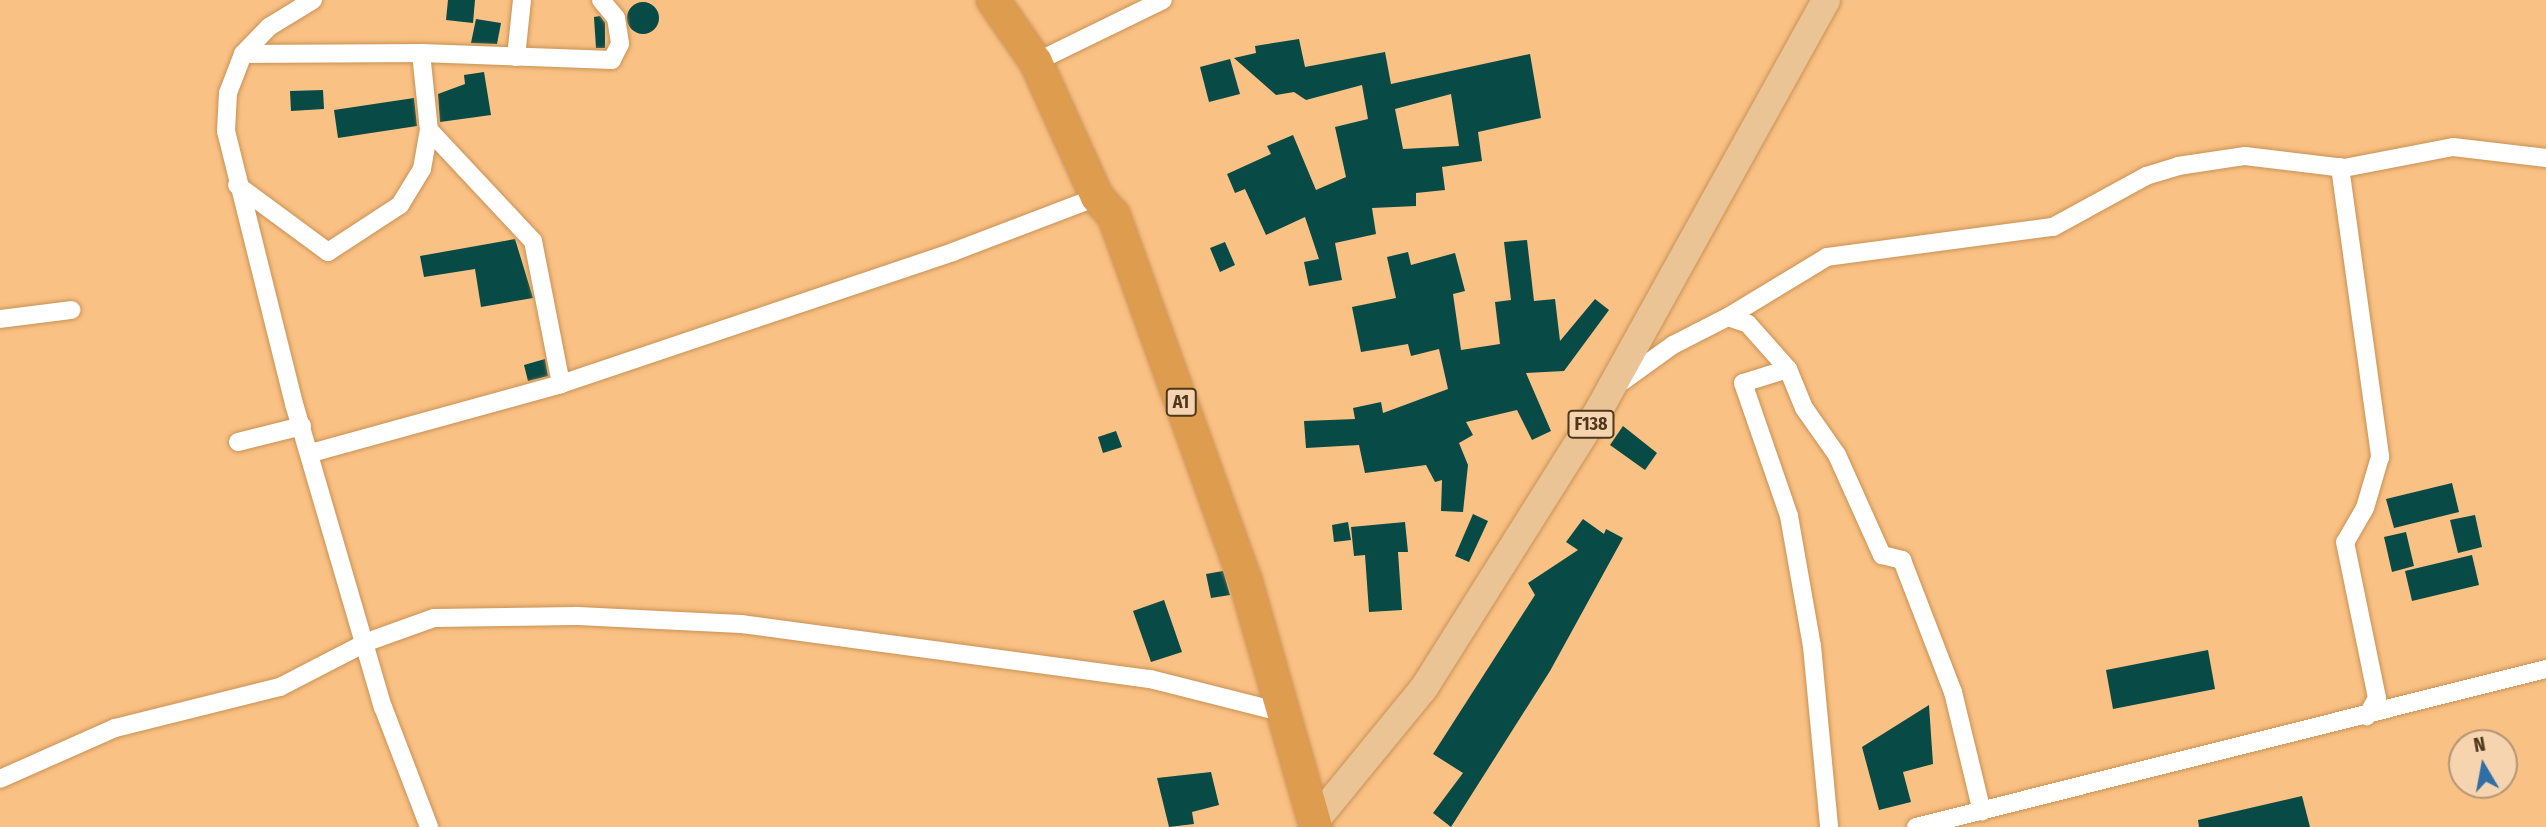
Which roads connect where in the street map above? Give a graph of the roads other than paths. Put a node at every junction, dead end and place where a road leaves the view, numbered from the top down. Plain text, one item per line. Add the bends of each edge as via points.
1 (313, 0) edge
2 (522, 0) edge
3 (601, 0) edge
4 (993, 0) edge
5 (1163, 0) edge
6 (1826, 0) edge
7 (421, 53) junction
8 (243, 54) junction
9 (516, 57) junction
10 (1036, 62) junction
11 (429, 130) junction
12 (2546, 158) edge
13 (2340, 167) junction
14 (236, 185) junction
15 (1097, 197) junction
16 (71, 310) dead end
17 (1728, 317) junction
18 (0, 319) edge
19 (1788, 369) junction
20 (561, 384) junction
21 (1600, 408) junction
22 (302, 426) junction
23 (238, 442) dead end
24 (311, 453) junction
25 (367, 642) junction
26 (2546, 669) edge
27 (1283, 713) junction
28 (2367, 716) junction
29 (0, 779) edge
30 (1982, 812) junction
31 (1315, 824) edge
32 (429, 827) edge
33 (1829, 827) edge
34 (1916, 827) edge

1 - 8 street via 269,27
2 - 9 street
3 - 9 street via 616,18 620,44 612,61
4 - 10 highway, A1
5 - 10 street
6 - 21 main road, F138
7 - 8 street
7 - 9 street
7 - 11 street
8 - 14 street via 228,93 226,131
10 - 15 highway, A1
11 - 14 street via 422,169 400,205 328,252
11 - 20 street via 533,241
12 - 13 street via 2453,147
13 - 17 street via 2245,156 2178,166 2146,176 2053,227 1827,257
13 - 28 street via 2380,457 2365,508 2346,542 2377,698
14 - 22 street
15 - 20 street via 953,253
15 - 27 highway, A1 via 1114,216 1245,579
16 - 18 street
17 - 19 street via 1748,324
17 - 21 street via 1633,370
19 - 30 street via 1804,408 1837,455 1882,555 1902,560 1954,692
19 - 33 street via 1743,383 1789,516 1812,646
20 - 24 street
21 - 31 main road, F138 via 1424,688
22 - 23 street
22 - 24 street
24 - 25 street
25 - 27 street via 433,618 578,616 743,624 1150,679
25 - 29 street via 280,687 115,728
25 - 32 street via 383,707
26 - 28 street
27 - 31 highway, A1
28 - 30 street
30 - 34 street

